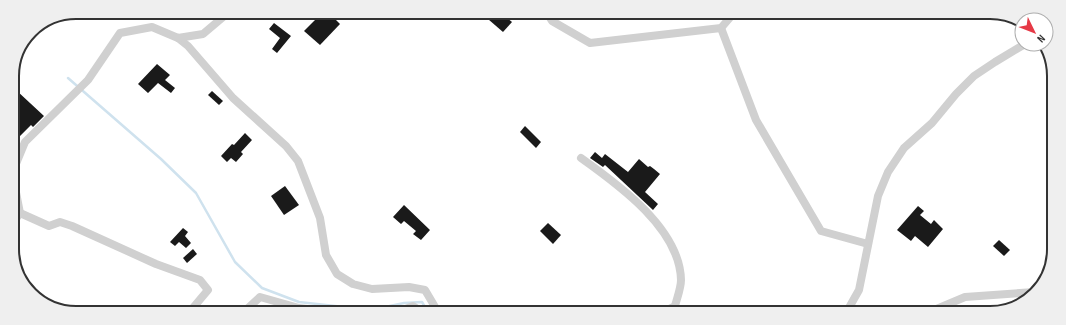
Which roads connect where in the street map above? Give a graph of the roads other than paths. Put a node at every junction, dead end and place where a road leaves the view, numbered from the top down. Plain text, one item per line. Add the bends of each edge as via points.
1 (221, 19) edge
2 (551, 19) edge
3 (729, 19) edge
4 (722, 28) junction
5 (178, 38) junction
6 (1014, 51) edge
7 (19, 156) edge
8 (582, 158) dead end
9 (19, 208) edge
10 (20, 213) joint
11 (868, 244) junction
12 (1026, 293) edge
13 (195, 306) edge
14 (250, 306) edge
15 (291, 306) edge
16 (435, 306) edge
17 (675, 306) edge
18 (850, 306) edge
19 (944, 306) edge

1 - 5 street via 203,34
2 - 4 street via 590,44
3 - 4 street
4 - 11 street via 756,120 821,231
5 - 7 street via 152,27 120,33 88,80 25,142
5 - 16 street via 233,98 286,146 298,161 320,218 326,254 338,274 353,284 372,290 425,290
6 - 11 street via 974,76 932,123 904,148 888,172 878,196
8 - 17 street via 608,177 656,220 674,247 681,280
9 - 10 street
10 - 13 street via 48,226 60,222 72,226 156,264 200,280 208,290
11 - 18 street via 860,290
12 - 19 street via 965,297
14 - 15 street via 260,297

